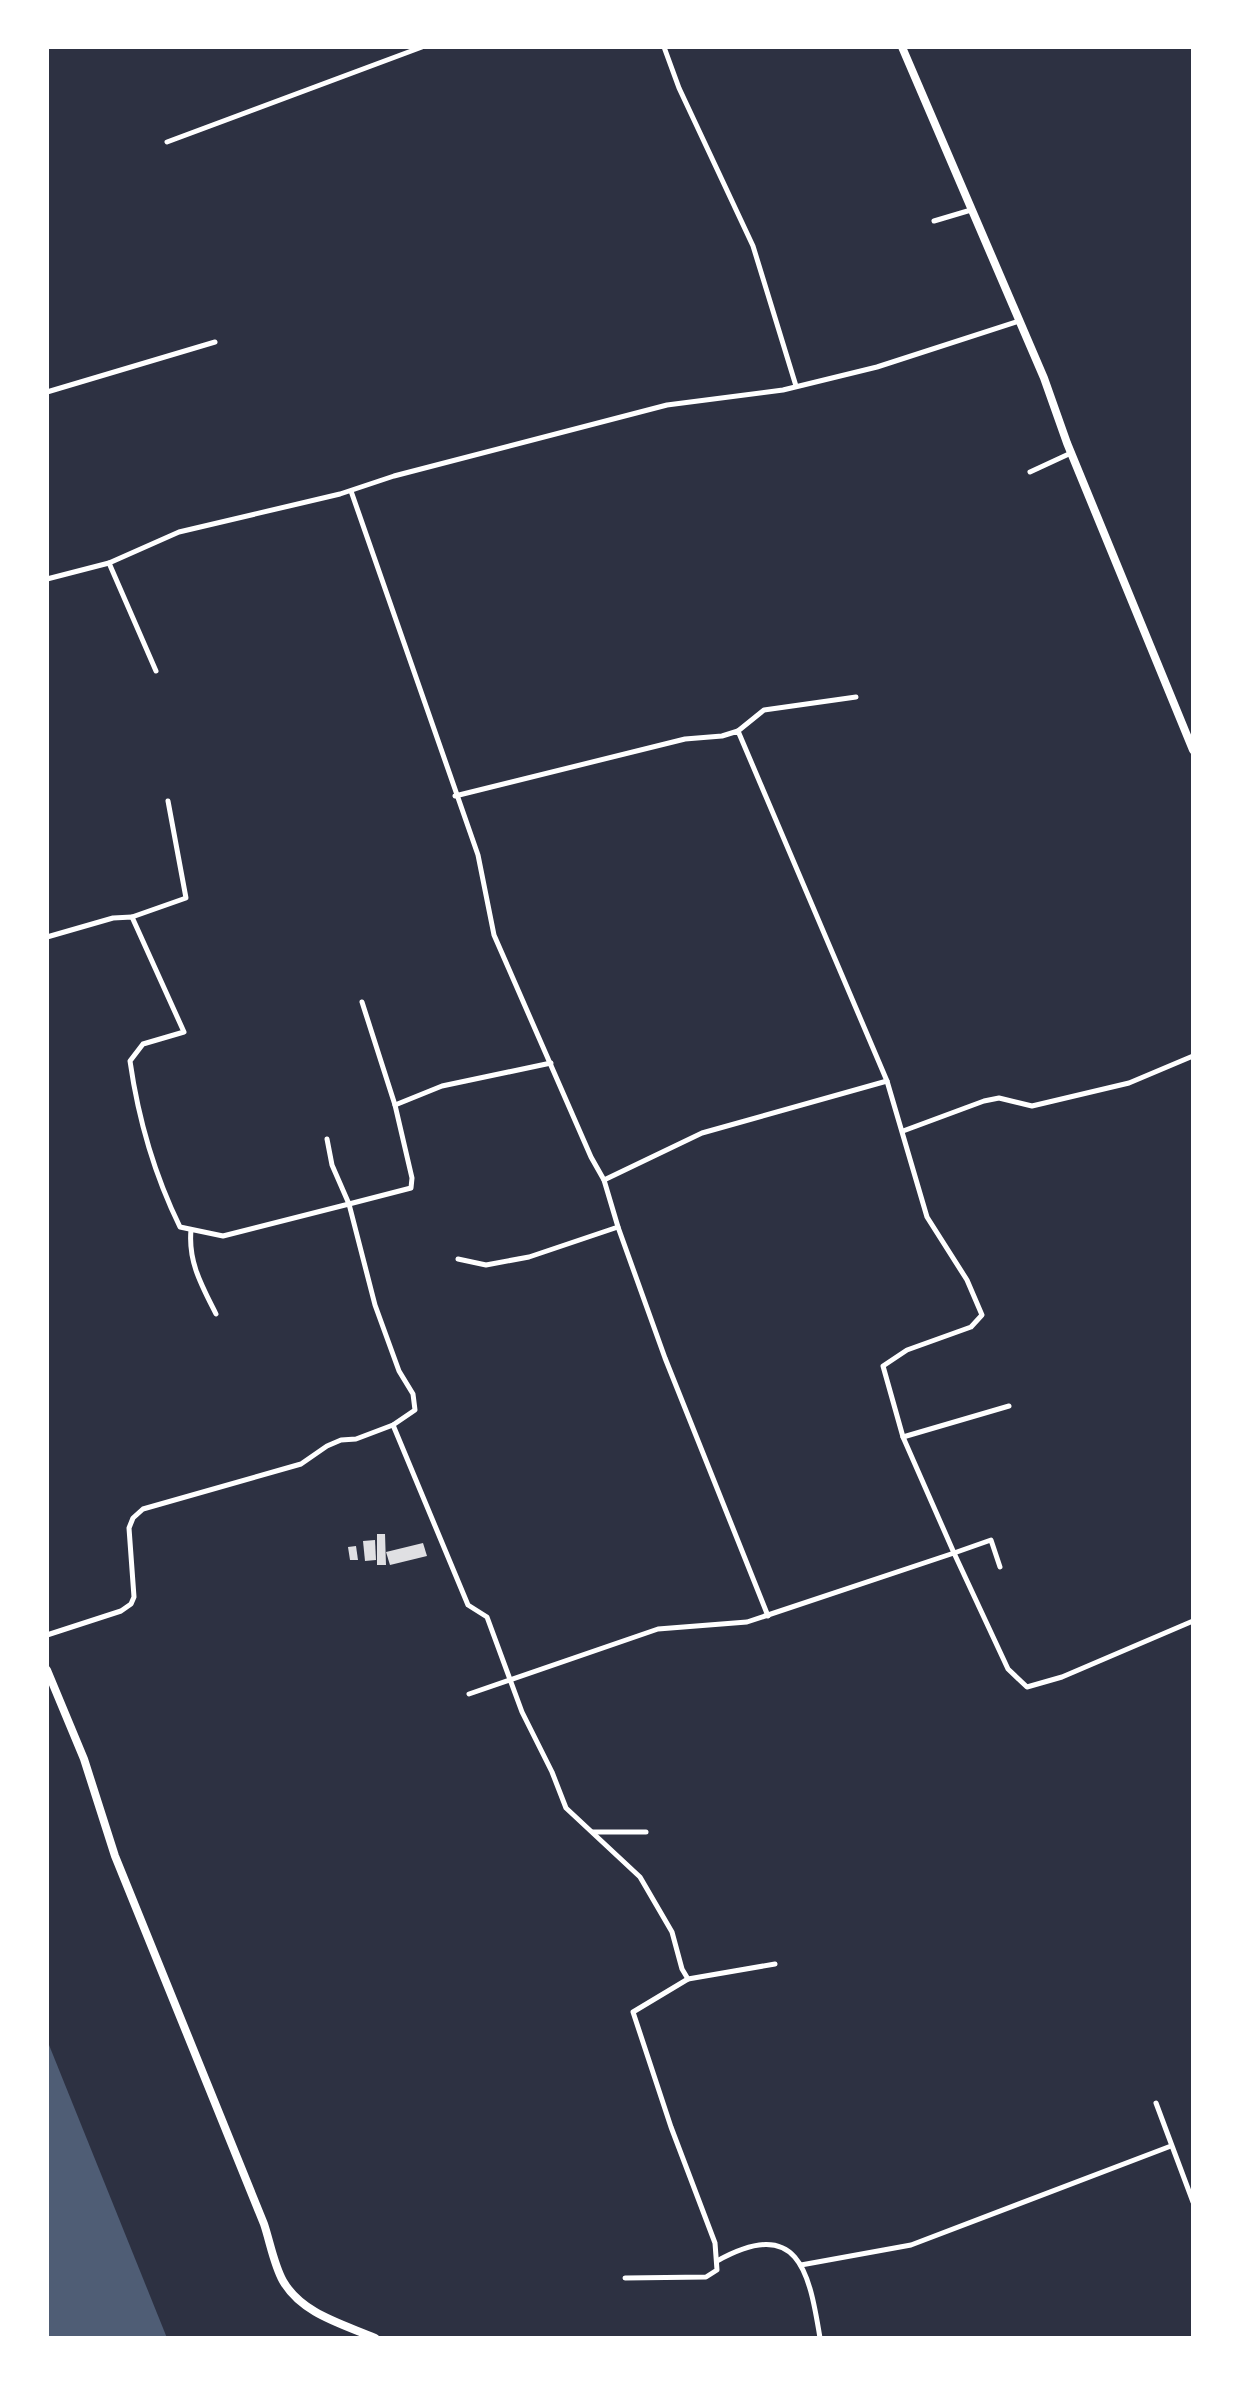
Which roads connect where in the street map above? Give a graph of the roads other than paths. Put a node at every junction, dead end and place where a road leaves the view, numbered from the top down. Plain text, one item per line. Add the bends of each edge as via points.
1 (422, 47) edge
2 (664, 47) edge
3 (902, 47) edge
4 (167, 142) dead end
5 (971, 210) junction
6 (934, 221) dead end
7 (1019, 321) junction
8 (215, 342) dead end
9 (796, 386) junction
10 (47, 392) edge
11 (1072, 453) junction
12 (1030, 472) dead end
13 (351, 491) junction
14 (109, 563) junction
15 (47, 579) edge
16 (156, 671) dead end
17 (856, 697) dead end
18 (738, 731) junction
19 (1193, 750) edge
20 (456, 796) junction
21 (168, 801) dead end
22 (132, 917) junction
23 (47, 937) edge
24 (362, 1002) dead end
25 (1193, 1056) edge
26 (551, 1063) junction
27 (887, 1081) junction
28 (396, 1105) junction
29 (903, 1131) junction
30 (327, 1139) dead end
31 (604, 1180) junction
32 (349, 1204) junction
33 (618, 1227) junction
34 (191, 1230) junction
35 (458, 1259) dead end
36 (216, 1314) dead end
37 (1009, 1406) dead end
38 (393, 1425) junction
39 (902, 1437) junction
40 (954, 1553) junction
41 (1000, 1567) dead end
42 (768, 1616) junction
43 (1193, 1621) edge
44 (47, 1635) edge
45 (47, 1670) edge
46 (512, 1681) junction
47 (469, 1694) dead end
48 (593, 1832) junction
49 (646, 1832) dead end
50 (775, 1964) dead end
51 (688, 1979) junction
52 (1156, 2103) dead end
53 (1171, 2146) junction
54 (1193, 2202) edge
55 (717, 2261) junction
56 (801, 2265) junction
57 (625, 2278) dead end
58 (375, 2338) edge
59 (820, 2338) edge

1 - 4 street
2 - 9 street via 753,246
3 - 5 main road
5 - 6 street
5 - 7 main road
7 - 9 street via 877,367
7 - 11 main road
8 - 10 street
9 - 13 street via 667,405
11 - 12 street
11 - 19 main road
13 - 14 street via 179,532
13 - 20 street
14 - 15 street
14 - 16 street
17 - 18 street via 764,710
18 - 20 street via 685,739
18 - 27 street
20 - 26 street via 478,855 494,935
21 - 22 street via 186,898
22 - 23 street
22 - 34 street via 184,1032 143,1044 130,1061 136,1103 164,1196 180,1227
24 - 28 street
25 - 29 street via 1129,1083 1032,1106 999,1098 984,1101
26 - 28 street via 442,1086
26 - 31 street
27 - 29 street
27 - 31 street via 702,1133
28 - 32 street via 411,1188
29 - 39 street via 927,1217 967,1280 982,1315 971,1327 907,1350 883,1366
30 - 32 street via 332,1165
31 - 33 street
32 - 34 street via 223,1237
32 - 38 street via 375,1306 399,1371 413,1394 415,1410
33 - 35 street via 486,1265
33 - 42 street
34 - 36 street via 189,1247 195,1271
37 - 39 street
38 - 44 street via 356,1440 341,1440 301,1464 143,1509 132,1518 129,1528 131,1604
38 - 46 street via 468,1605 487,1617
39 - 40 street
40 - 41 street via 991,1540
40 - 42 street
40 - 43 street via 1008,1669 1027,1687 1062,1677
42 - 46 street via 658,1629
45 - 58 main road via 282,2280 298,2300 320,2315
46 - 47 street
46 - 48 street via 566,1808
48 - 49 street
48 - 51 street via 640,1877 672,1932
50 - 51 street
51 - 55 street via 633,2011 715,2243
52 - 53 street
53 - 54 street
53 - 56 street via 911,2245
55 - 56 street via 738,2249 779,2244
55 - 57 street via 717,2270 706,2277
56 - 59 street via 812,2290

